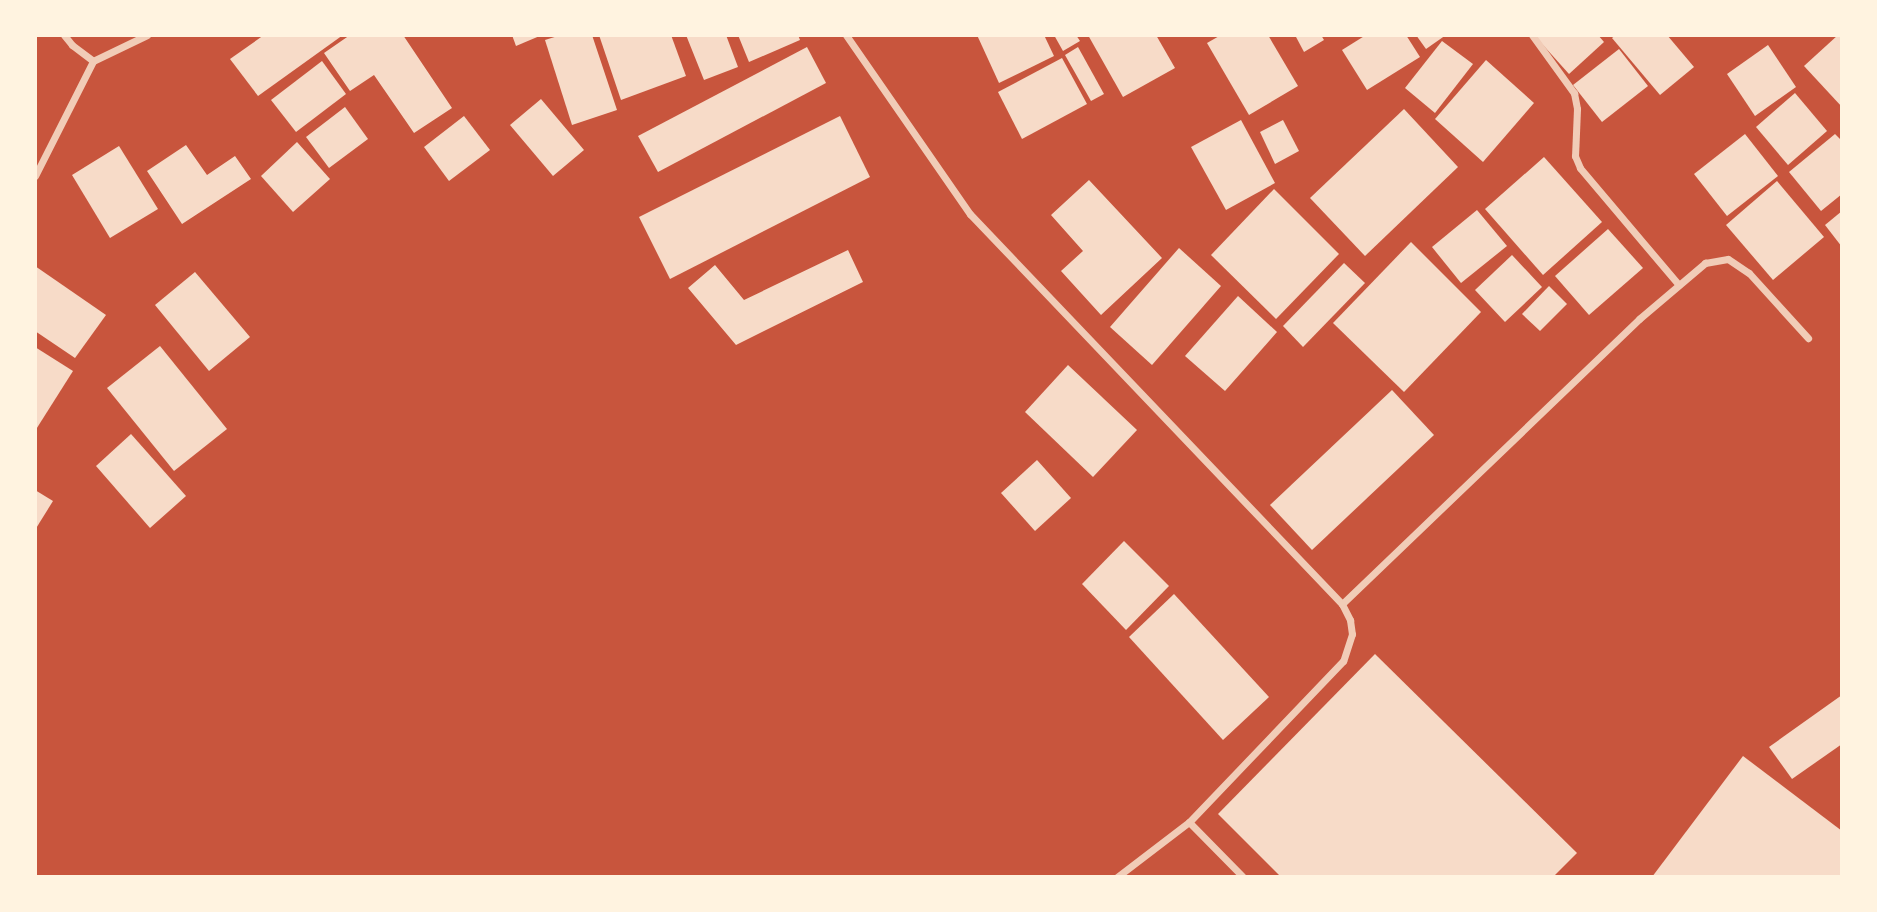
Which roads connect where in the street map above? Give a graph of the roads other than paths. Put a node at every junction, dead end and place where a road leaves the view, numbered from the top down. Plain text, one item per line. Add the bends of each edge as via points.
1 (64, 35) edge
2 (147, 35) edge
3 (846, 35) edge
4 (1532, 35) edge
5 (93, 61) junction
6 (35, 176) edge
7 (1679, 285) junction
8 (1808, 338) dead end
9 (1342, 604) junction
10 (1189, 822) junction
11 (1117, 877) edge
12 (1243, 877) edge

1 - 5 street
2 - 5 street
3 - 9 street via 970,214
4 - 7 street via 1574,93 1575,156 1580,168
5 - 6 street
7 - 8 street via 1705,263 1728,258 1749,273
7 - 9 street
9 - 10 street via 1352,634 1343,661
10 - 11 street
10 - 12 street

